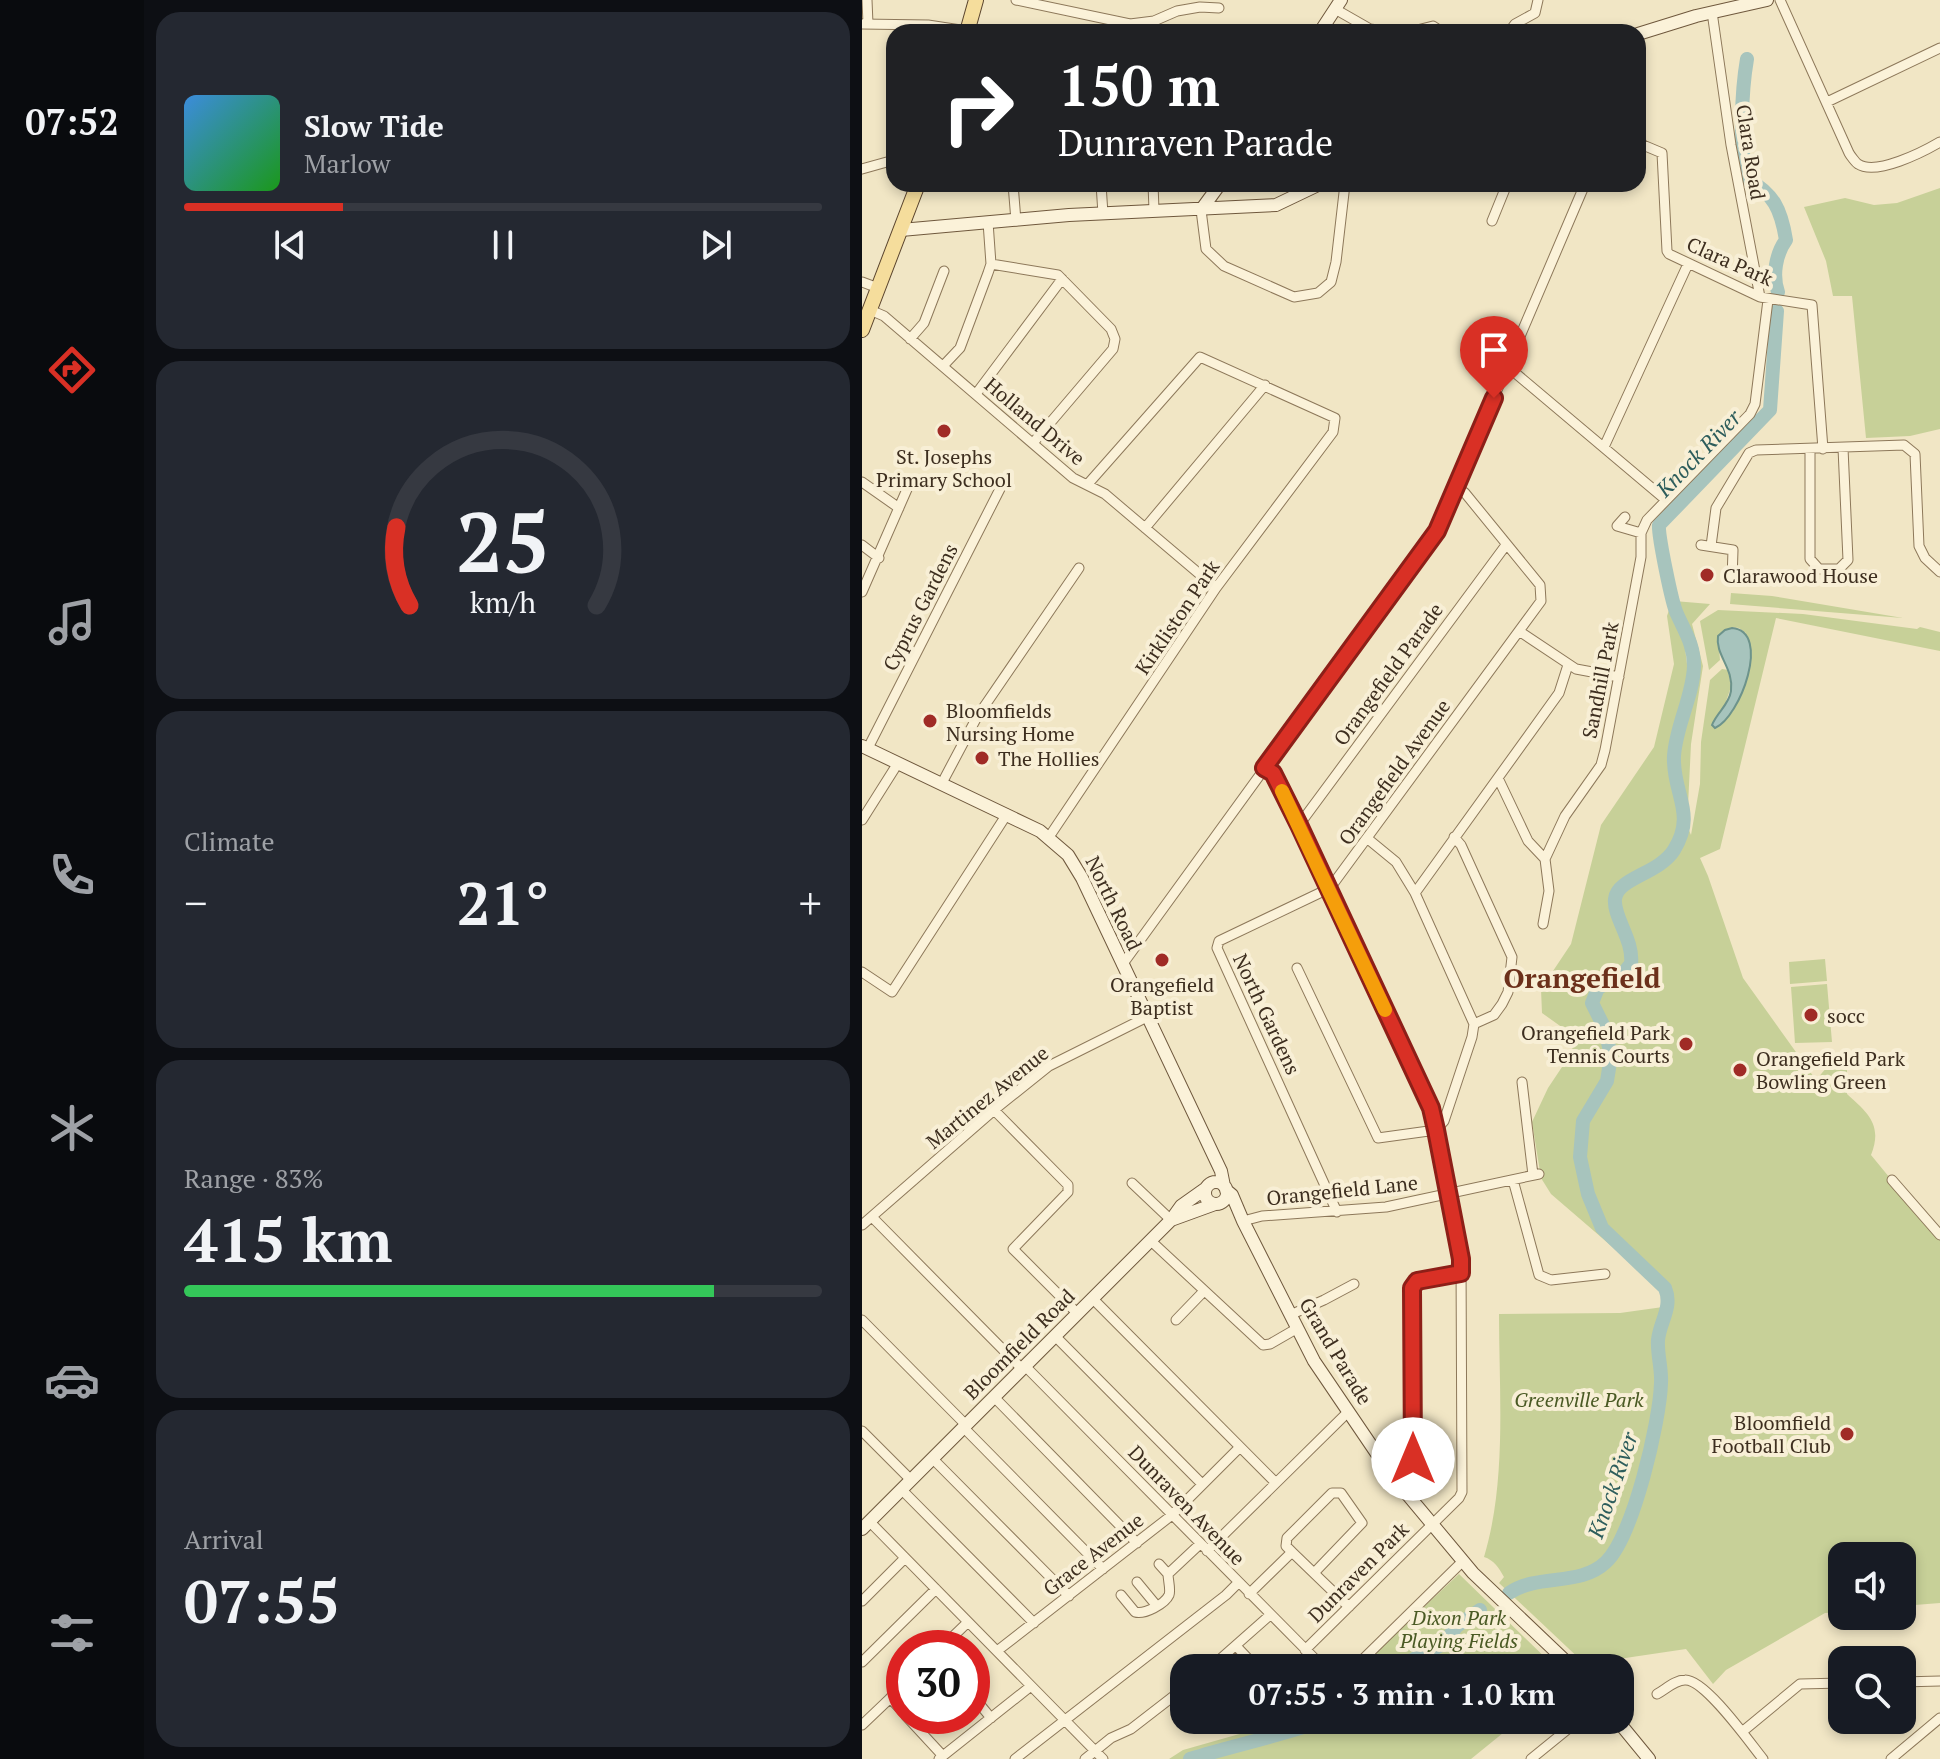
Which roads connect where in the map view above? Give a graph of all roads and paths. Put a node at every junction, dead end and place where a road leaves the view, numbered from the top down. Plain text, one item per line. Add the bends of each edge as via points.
1 (867, 0) edge
2 (976, 0) edge
3 (1016, 0) edge
4 (1538, 0) edge
5 (1767, 0) edge
6 (1780, 0) edge
7 (1338, 4) edge
8 (1219, 8) dead end
9 (1712, 12) junction
10 (865, 24) edge
11 (886, 24) edge
12 (969, 24) edge
13 (1325, 24) edge
14 (1364, 24) edge
15 (1515, 24) edge
16 (1646, 32) edge
17 (1940, 48) edge
18 (1827, 102) junction
19 (1940, 142) edge
20 (1646, 146) edge
21 (886, 162) edge
22 (862, 169) edge
23 (915, 192) edge
24 (1014, 192) edge
25 (1102, 192) edge
26 (1153, 192) edge
27 (1214, 192) edge
28 (1303, 192) edge
29 (1344, 192) edge
30 (1504, 192) edge
31 (1582, 192) edge
32 (1154, 210) junction
33 (1201, 210) junction
34 (1103, 214) junction
35 (1016, 221) junction
36 (1492, 221) dead end
37 (988, 222) junction
38 (901, 230) junction
39 (991, 264) junction
40 (1688, 264) junction
41 (944, 271) dead end
42 (1062, 279) junction
43 (862, 282) edge
44 (878, 288) junction
45 (1764, 299) junction
46 (870, 310) junction
47 (862, 330) edge
48 (910, 339) junction
49 (943, 366) junction
50 (1507, 366) junction
51 (1265, 385) junction
52 (976, 394) junction
53 (1033, 443) junction
54 (1604, 447) junction
55 (1843, 448) junction
56 (1823, 449) junction
57 (1810, 450) junction
58 (1004, 481) dead end
59 (862, 482) edge
60 (1087, 485) junction
61 (908, 487) dead end
62 (1457, 487) junction
63 (1666, 500) junction
64 (899, 508) junction
65 (1625, 517) dead end
66 (1145, 528) junction
67 (1641, 533) junction
68 (862, 545) edge
69 (1506, 545) junction
70 (879, 558) junction
71 (1079, 568) dead end
72 (1940, 572) edge
73 (1732, 580) dead end
74 (1216, 588) junction
75 (862, 592) edge
76 (1519, 631) junction
77 (1568, 665) junction
78 (1619, 677) junction
79 (865, 747) edge
80 (898, 763) junction
81 (1264, 768) junction
82 (1498, 778) junction
83 (942, 783) junction
84 (1007, 814) junction
85 (862, 820) edge
86 (1299, 825) junction
87 (1049, 837) junction
88 (1454, 837) junction
89 (1368, 839) junction
90 (1545, 859) junction
91 (1328, 889) junction
92 (1415, 893) junction
93 (1543, 924) dead end
94 (1122, 965) junction
95 (1297, 968) dead end
96 (862, 972) edge
97 (1147, 1017) junction
98 (1474, 1024) junction
99 (1522, 1082) dead end
100 (994, 1110) junction
101 (1436, 1130) junction
102 (1214, 1161) junction
103 (1513, 1180) junction
104 (1892, 1180) dead end
105 (1132, 1183) dead end
106 (1208, 1186) junction
107 (1225, 1188) junction
108 (1448, 1196) junction
109 (1216, 1204) junction
110 (1337, 1212) junction
111 (872, 1217) junction
112 (1171, 1220) junction
113 (1243, 1221) junction
114 (862, 1225) edge
115 (1940, 1235) edge
116 (1151, 1241) junction
117 (1461, 1273) junction
118 (1605, 1274) dead end
119 (1354, 1284) dead end
120 (1204, 1291) junction
121 (1093, 1299) junction
122 (1078, 1314) junction
123 (1290, 1315) junction
124 (862, 1320) edge
125 (1176, 1320) dead end
126 (1296, 1329) junction
127 (1055, 1336) junction
128 (1024, 1368) junction
129 (994, 1397) junction
130 (1348, 1412) junction
131 (965, 1426) junction
132 (862, 1431) edge
133 (1240, 1447) junction
134 (933, 1459) junction
135 (1392, 1476) junction
136 (1275, 1482) junction
137 (1202, 1484) junction
138 (906, 1485) junction
139 (1172, 1515) junction
140 (866, 1525) edge
141 (1431, 1525) junction
142 (1137, 1543) junction
143 (1204, 1548) junction
144 (1292, 1552) junction
145 (905, 1558) junction
146 (1462, 1562) junction
147 (1159, 1564) dead end
148 (1103, 1569) junction
149 (1314, 1573) junction
150 (1168, 1574) junction
151 (1137, 1582) dead end
152 (1238, 1583) junction
153 (936, 1589) junction
154 (1249, 1594) junction
155 (1121, 1595) dead end
156 (1069, 1596) junction
157 (862, 1601) edge
158 (1156, 1605) junction
159 (1349, 1607) junction
160 (1270, 1615) junction
161 (968, 1622) junction
162 (1034, 1623) junction
163 (960, 1630) edge
164 (1237, 1647) junction
165 (1305, 1650) junction
166 (997, 1651) junction
167 (1228, 1654) edge
168 (1244, 1654) edge
169 (1309, 1654) edge
170 (1368, 1654) edge
171 (1558, 1654) edge
172 (862, 1662) edge
173 (1940, 1681) edge
174 (1916, 1682) edge
175 (1828, 1683) edge
176 (1031, 1686) junction
177 (1664, 1694) dead end
178 (1170, 1699) edge
179 (886, 1702) edge
180 (991, 1718) joint
181 (1940, 1718) edge
182 (1065, 1720) junction
183 (862, 1725) edge
184 (1742, 1732) junction
185 (921, 1734) edge
186 (1562, 1734) edge
187 (1628, 1734) edge
188 (1095, 1750) junction
189 (941, 1757) edge
190 (1015, 1759) edge
191 (1085, 1759) edge
192 (1103, 1759) edge
193 (1531, 1759) edge
194 (1649, 1759) edge
195 (1763, 1759) edge
196 (1891, 1759) edge

1 - 10 street
2 - 12 main road
3 - 8 street via 1130,24 1177,11
4 - 15 street via 1535,13
5 - 9 street
6 - 18 street
7 - 13 street
7 - 14 street
9 - 16 street
9 - 45 street, Clara Road via 1731,145
10 - 11 street
17 - 18 street
18 - 19 street via 1857,163 1890,164
20 - 40 street, Clara Park via 1662,153 1667,251
21 - 22 street
23 - 38 main road
24 - 35 street
25 - 34 street
26 - 32 street
27 - 33 street
28 - 33 street via 1276,205
29 - 33 street via 1331,282 1318,293 1294,297 1224,266 1206,249
30 - 36 street
31 - 50 street
32 - 33 street
32 - 34 street
34 - 35 street
35 - 37 street
37 - 38 street
37 - 39 street
38 - 44 main road
39 - 42 street via 1053,273
39 - 49 street via 960,348
40 - 45 street, Clara Park
40 - 54 street
41 - 48 street via 924,323
42 - 52 street
42 - 53 street via 1111,329 1115,344
43 - 44 street
44 - 46 main road
45 - 56 street, Clara Park via 1812,305
45 - 63 street, Clara Road via 1755,404
46 - 47 main road
46 - 48 street, Holland Drive
48 - 49 street, Holland Drive
49 - 52 street, Holland Drive
50 - 54 street
50 - 62 street
51 - 60 street via 1200,357
51 - 66 street
51 - 74 street, Kirkliston Park via 1335,418 1333,432
52 - 53 street, Holland Drive
53 - 60 street, Holland Drive
54 - 63 street
55 - 56 street
55 - 57 street via 1848,560 1839,569 1819,569 1810,559
55 - 72 street via 1904,445 1915,454 1919,546
56 - 57 street
57 - 73 street via 1749,453 1716,508 1706,546 1733,550
58 - 79 street, Cyprus Gardens
59 - 64 street
60 - 66 street, Holland Drive
61 - 64 street
62 - 69 street, Orangefield Avenue
62 - 81 street via 1437,531
63 - 67 street
64 - 70 street
65 - 67 street via 1617,526
66 - 74 street, Holland Drive
67 - 78 street, Sandhill Park
68 - 70 street
69 - 76 street, Orangefield Avenue via 1542,594
69 - 86 street, Orangefield Parade
70 - 75 street
71 - 83 street via 977,717
74 - 87 street, Kirkliston Park
76 - 77 street
76 - 89 street, Orangefield Avenue
77 - 78 street
77 - 82 street via 1559,693
78 - 90 street, Sandhill Park via 1601,765 1565,816
79 - 80 street, North Road
80 - 83 street, North Road
80 - 85 street
81 - 86 street via 1273,773
81 - 94 street
82 - 88 street
82 - 90 street via 1528,841
83 - 84 street, North Road
84 - 87 street, North Road
84 - 96 street via 892,992
86 - 91 street
87 - 94 street, North Road via 1082,878
88 - 92 street
88 - 98 street via 1512,957 1502,1004 1494,1015
89 - 91 street, Orangefield Avenue
89 - 92 street via 1396,862
90 - 93 street, Sandhill Park via 1549,891
91 - 101 street via 1431,1108
91 - 110 street, North Gardens via 1219,941 1217,948
92 - 98 street
94 - 97 street, North Road
95 - 101 street via 1378,1138
97 - 100 street, Martinez Avenue via 1049,1066
97 - 102 street, North Road
98 - 101 street via 1444,1121
99 - 103 street, Orangefield Lane via 1536,1175
100 - 111 street, Martinez Avenue
100 - 122 street via 1068,1185 1068,1192 1013,1249
101 - 108 street
102 - 106 street
102 - 107 street, North Road
103 - 108 street, Orangefield Lane
103 - 118 street via 1539,1275 1551,1280
104 - 115 street
105 - 112 street
106 - 107 street via 1218,1182
106 - 109 street via 1206,1199
106 - 112 street, Bloomfield Road
107 - 109 street via 1226,1197
107 - 113 street, Grand Parade
108 - 110 street, Orangefield Lane
108 - 117 street, Dunraven Park
109 - 112 street
109 - 113 street, Grand Parade
110 - 113 street, Orangefield Lane
111 - 114 street, Martinez Avenue
111 - 128 street, Dunraven Avenue
112 - 116 street, Bloomfield Road
113 - 123 street, Grand Parade
116 - 120 street
116 - 121 street, Bloomfield Road
117 - 135 street via 1413,1284 1413,1459
117 - 141 street, Dunraven Park via 1463,1486 1459,1498
119 - 123 street
120 - 125 street
120 - 126 street via 1263,1345
121 - 122 street, Bloomfield Road
121 - 133 street
122 - 127 street, Bloomfield Road
123 - 126 street, Grand Parade
124 - 131 street
126 - 130 street, Grand Parade
127 - 128 street, Bloomfield Road
127 - 137 street
128 - 129 street, Bloomfield Road
128 - 139 street, Dunraven Avenue
129 - 131 street, Bloomfield Road
129 - 142 street
130 - 135 street, Grand Parade
130 - 136 street
131 - 134 street, Bloomfield Road
131 - 148 street
132 - 138 street
133 - 136 street
133 - 137 street, Grace Avenue
134 - 138 street, Bloomfield Road
134 - 156 street
135 - 141 street, Grand Parade
136 - 143 street
137 - 139 street, Grace Avenue
138 - 140 street, Bloomfield Road
138 - 162 street
139 - 142 street, Grace Avenue
139 - 143 street, Dunraven Avenue
140 - 145 street
141 - 146 street, Grand Parade
141 - 159 street, Dunraven Park
142 - 148 street, Grace Avenue
143 - 150 street
143 - 152 street, Dunraven Avenue
144 - 149 street
144 - 149 street via 1287,1538 1332,1493 1341,1493 1362,1523
144 - 154 street
145 - 153 street
145 - 157 street
146 - 170 street
146 - 171 street, Grand Parade
147 - 150 street
148 - 156 street, Grace Avenue
149 - 159 street
150 - 158 street via 1169,1595
151 - 158 street
152 - 154 street, Dunraven Avenue
152 - 182 street
153 - 161 street
153 - 172 street
154 - 160 street, Dunraven Avenue
155 - 158 street via 1138,1614
156 - 162 street, Grace Avenue
159 - 165 street, Dunraven Park
160 - 164 street
160 - 165 street, Dunraven Avenue
161 - 163 street
161 - 166 street
162 - 166 street, Grace Avenue
164 - 167 street
164 - 168 street
165 - 169 street, Dunraven Avenue
166 - 176 street
173 - 174 street
175 - 184 street via 1800,1684
176 - 180 street
176 - 182 street
177 - 184 street via 1685,1680 1700,1687
178 - 188 street
179 - 183 street
180 - 189 street
181 - 196 street
182 - 188 street
182 - 190 street
184 - 195 street
185 - 189 street
186 - 193 street
187 - 194 street
188 - 191 street
188 - 192 street

